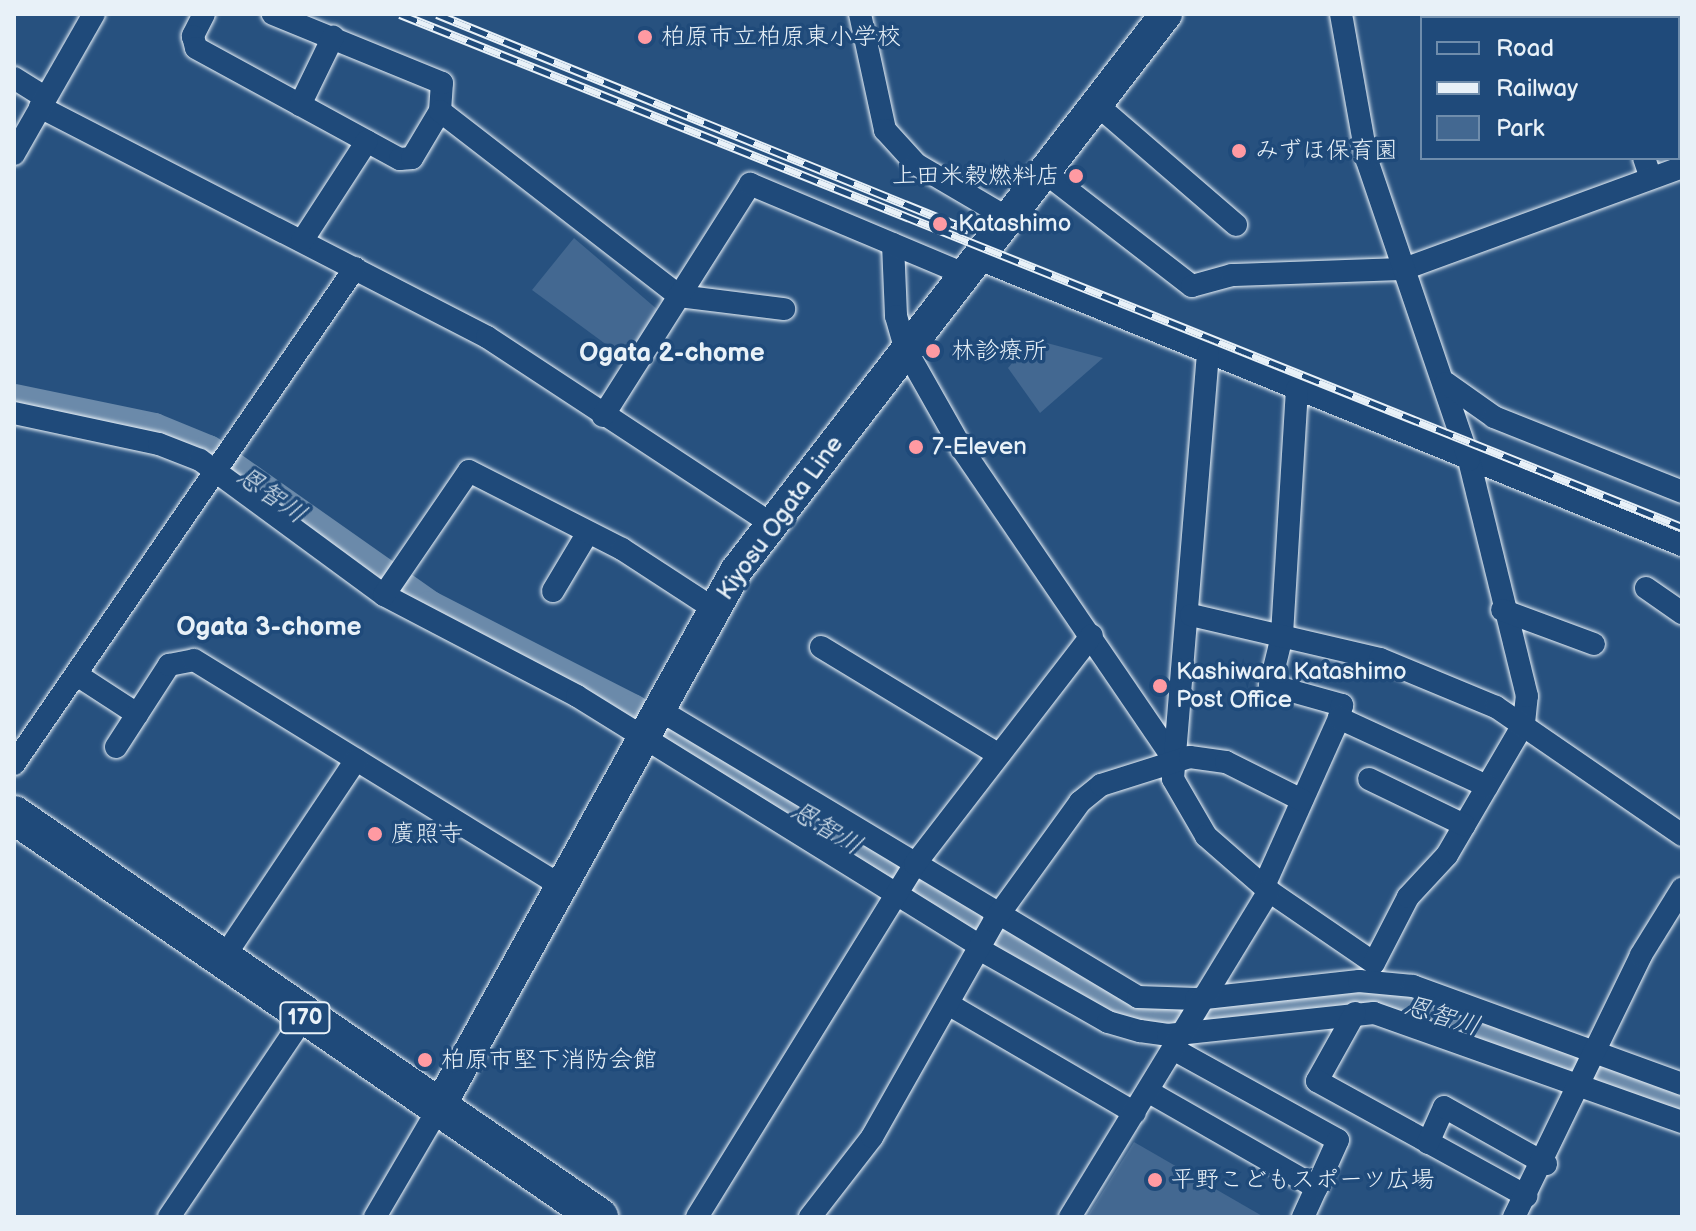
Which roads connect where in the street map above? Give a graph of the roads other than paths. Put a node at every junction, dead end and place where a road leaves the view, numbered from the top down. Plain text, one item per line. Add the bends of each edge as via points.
1 (95, 14) edge
2 (204, 14) edge
3 (273, 14) edge
4 (860, 14) edge
5 (1166, 14) edge
6 (1341, 14) edge
7 (333, 37) junction
8 (14, 78) edge
9 (43, 102) junction
10 (1096, 104) junction
11 (300, 105) junction
12 (440, 111) junction
13 (367, 141) junction
14 (14, 154) edge
15 (1682, 167) edge
16 (1648, 168) edge
17 (1043, 171) junction
18 (1006, 217) junction
19 (1236, 225) dead end
20 (302, 241) junction
21 (893, 244) junction
22 (969, 265) junction
23 (355, 268) junction
24 (1404, 269) junction
25 (679, 296) junction
26 (784, 309) dead end
27 (906, 350) junction
28 (1208, 353) junction
29 (1446, 383) junction
30 (1297, 389) junction
31 (14, 413) edge
32 (603, 416) junction
33 (1469, 460) junction
34 (223, 469) junction
35 (1682, 492) edge
36 (770, 523) junction
37 (587, 534) junction
38 (1682, 545) edge
39 (389, 588) junction
40 (1646, 588) dead end
41 (553, 591) dead end
42 (714, 609) junction
43 (1502, 610) junction
44 (1682, 613) edge
45 (1191, 615) junction
46 (1092, 635) junction
47 (1282, 636) junction
48 (1594, 644) dead end
49 (821, 647) dead end
50 (77, 675) junction
51 (137, 714) junction
52 (1339, 718) junction
53 (651, 722) junction
54 (1524, 723) junction
55 (116, 747) dead end
56 (999, 755) junction
57 (1173, 758) junction
58 (356, 760) junction
59 (14, 764) edge
60 (1369, 779) dead end
61 (1487, 786) junction
62 (1302, 800) junction
63 (14, 815) edge
64 (1464, 825) junction
65 (1682, 835) edge
66 (913, 867) junction
67 (561, 886) junction
68 (1266, 888) junction
69 (1682, 889) edge
70 (897, 893) junction
71 (996, 918) junction
72 (980, 946) junction
73 (222, 960) junction
74 (1374, 963) junction
75 (1389, 984) junction
76 (1206, 1000) junction
77 (948, 1004) junction
78 (1355, 1013) junction
79 (304, 1017) junction
80 (1184, 1036) junction
81 (1592, 1056) junction
82 (1579, 1082) junction
83 (1682, 1084) edge
84 (1149, 1092) junction
85 (438, 1109) junction
86 (1135, 1113) junction
87 (1682, 1122) edge
88 (1428, 1143) junction
89 (1546, 1164) junction
90 (1317, 1188) junction
91 (1526, 1196) junction
92 (169, 1217) edge
93 (375, 1217) edge
94 (599, 1217) edge
95 (697, 1217) edge
96 (810, 1217) edge
97 (1070, 1217) edge
98 (1303, 1217) edge
99 (1514, 1217) edge

1 - 9 street
2 - 11 street via 193,36 196,48
3 - 7 street
4 - 18 street via 885,130 916,164
5 - 10 main road, Kiyosu Ogata Line
6 - 24 street via 1367,160
7 - 11 street
7 - 12 street via 442,83
8 - 9 street
9 - 14 street
9 - 20 street
10 - 17 main road, Kiyosu Ogata Line
10 - 19 street
11 - 13 street
12 - 13 street via 412,158
12 - 25 street
13 - 20 street
15 - 16 street
16 - 24 street
17 - 18 main road, Kiyosu Ogata Line
17 - 24 street via 1192,286 1232,275
18 - 22 main road, Kiyosu Ogata Line
20 - 23 street
21 - 22 street
21 - 25 street via 750,184
21 - 27 street via 896,316
22 - 27 main road, Kiyosu Ogata Line
22 - 28 street
23 - 32 street via 487,337
23 - 34 street
24 - 29 street
25 - 26 street
25 - 32 street
27 - 36 main road, Kiyosu Ogata Line
27 - 46 street via 962,449
28 - 30 street
28 - 45 street
29 - 33 street
29 - 35 street via 1494,417
30 - 33 street
30 - 47 street
31 - 34 street via 159,444
32 - 36 street
33 - 38 street
33 - 43 street
34 - 39 street
34 - 50 street
36 - 42 main road, Kiyosu Ogata Line
37 - 39 street via 469,471
37 - 41 street
37 - 42 street
39 - 53 street
40 - 44 street
42 - 53 main road, Kiyosu Ogata Line
43 - 48 street
43 - 54 street via 1527,696
45 - 47 street
45 - 57 street
46 - 56 street
46 - 57 street
47 - 52 street via 1270,685 1342,705
47 - 54 street via 1380,659
49 - 56 street
50 - 51 street
50 - 59 street
51 - 55 street
51 - 58 street via 169,665 194,660
52 - 61 street
52 - 62 street
53 - 66 street
53 - 67 main road, Kiyosu Ogata Line
53 - 70 street
54 - 61 street
54 - 65 street
56 - 66 street
57 - 62 street via 1226,762
57 - 68 street via 1173,779 1206,836
57 - 71 street via 1101,785 1080,802
58 - 67 street
58 - 73 street
60 - 64 street
61 - 64 street
62 - 68 street
63 - 73 highway, 170
64 - 74 street via 1408,897
66 - 70 street
66 - 71 street
67 - 85 main road, Kiyosu Ogata Line
68 - 74 street
68 - 76 street
69 - 81 street
70 - 72 street
70 - 95 street
71 - 72 street
71 - 76 street via 1112,987 1163,1001
72 - 77 street
72 - 80 street via 1108,1022
73 - 79 highway, 170
74 - 75 street
75 - 76 street
75 - 81 street via 1413,986
76 - 80 street
77 - 86 street
77 - 96 street via 872,1137
78 - 80 street
78 - 82 street via 1414,1023
78 - 88 street via 1317,1081
79 - 85 highway, 170
79 - 92 street
80 - 84 street
80 - 90 street via 1338,1140
81 - 82 street
81 - 83 street
82 - 87 street
82 - 89 street
84 - 86 street
84 - 90 street
85 - 93 street
85 - 94 highway, 170
86 - 97 street
88 - 89 street via 1444,1107
88 - 91 street
89 - 91 street
90 - 98 street
91 - 99 street

